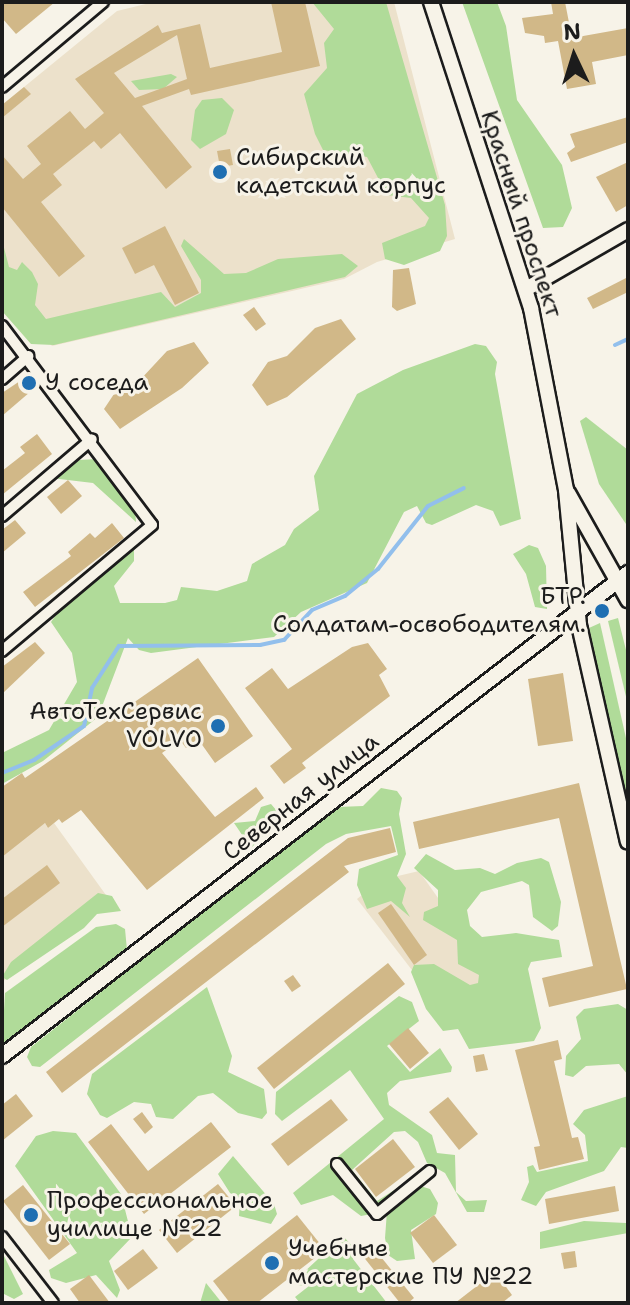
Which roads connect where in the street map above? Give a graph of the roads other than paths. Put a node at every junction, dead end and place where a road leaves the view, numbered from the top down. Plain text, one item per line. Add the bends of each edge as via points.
1 (103, 2) edge
2 (431, 2) edge
3 (2, 87) edge
4 (628, 230) edge
5 (526, 289) junction
6 (2, 326) edge
7 (28, 356) junction
8 (2, 379) edge
9 (92, 439) junction
10 (566, 490) junction
11 (2, 516) edge
12 (624, 575) edge
13 (628, 600) edge
14 (579, 608) junction
15 (2, 651) edge
16 (628, 842) edge
17 (2, 1056) edge
18 (337, 1164) dead end
19 (430, 1171) dead end
20 (2, 1237) edge
21 (53, 1303) edge

1 - 3 street
2 - 5 main road, Красный проспект
4 - 5 main road
5 - 10 main road, Красный проспект
6 - 7 street
7 - 8 street
7 - 9 street
9 - 11 street
9 - 15 street via 152,525
10 - 12 main road, Красный проспект
10 - 14 main road, Красный проспект
12 - 13 main road, Красный проспект
12 - 14 main road, Северная улица
14 - 16 main road, Красный проспект
14 - 17 main road, Северная улица
18 - 19 street via 377,1214
20 - 21 street

